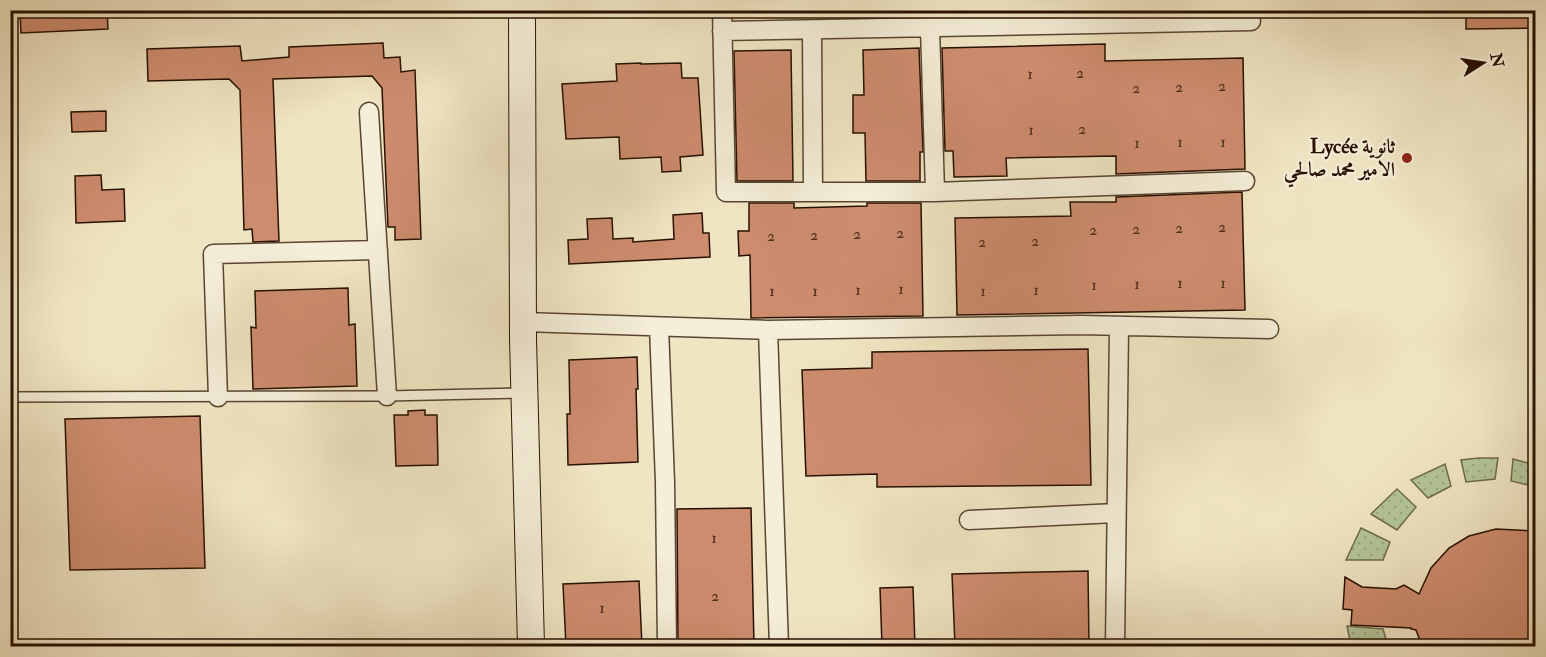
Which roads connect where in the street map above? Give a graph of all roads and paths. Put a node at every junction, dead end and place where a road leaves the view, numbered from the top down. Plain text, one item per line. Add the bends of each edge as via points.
1 (522, 10) edge
2 (722, 10) edge
3 (1251, 21) dead end
4 (930, 28) junction
5 (812, 30) junction
6 (722, 31) junction
7 (369, 112) dead end
8 (1245, 182) dead end
9 (813, 192) junction
10 (935, 192) junction
11 (378, 250) junction
12 (523, 322) junction
13 (658, 327) junction
14 (1119, 327) junction
15 (1269, 329) dead end
16 (768, 330) junction
17 (525, 393) junction
18 (387, 396) junction
19 (10, 397) edge
20 (218, 397) junction
21 (1116, 513) junction
22 (969, 520) dead end
23 (531, 646) edge
24 (667, 646) edge
25 (778, 646) edge
26 (1115, 646) edge

1 - 12 main road
2 - 6 street
3 - 4 street
4 - 5 street
4 - 10 street
5 - 6 street
5 - 9 street
6 - 9 street via 726,192
7 - 11 street
8 - 10 street
9 - 10 street
11 - 18 street
11 - 20 street via 213,254
12 - 13 street
12 - 17 main road
13 - 16 street
13 - 24 street
14 - 15 street
14 - 16 street
14 - 21 street
16 - 25 street
17 - 18 lane
17 - 23 main road
18 - 20 lane
19 - 20 lane
21 - 22 street
21 - 26 street

